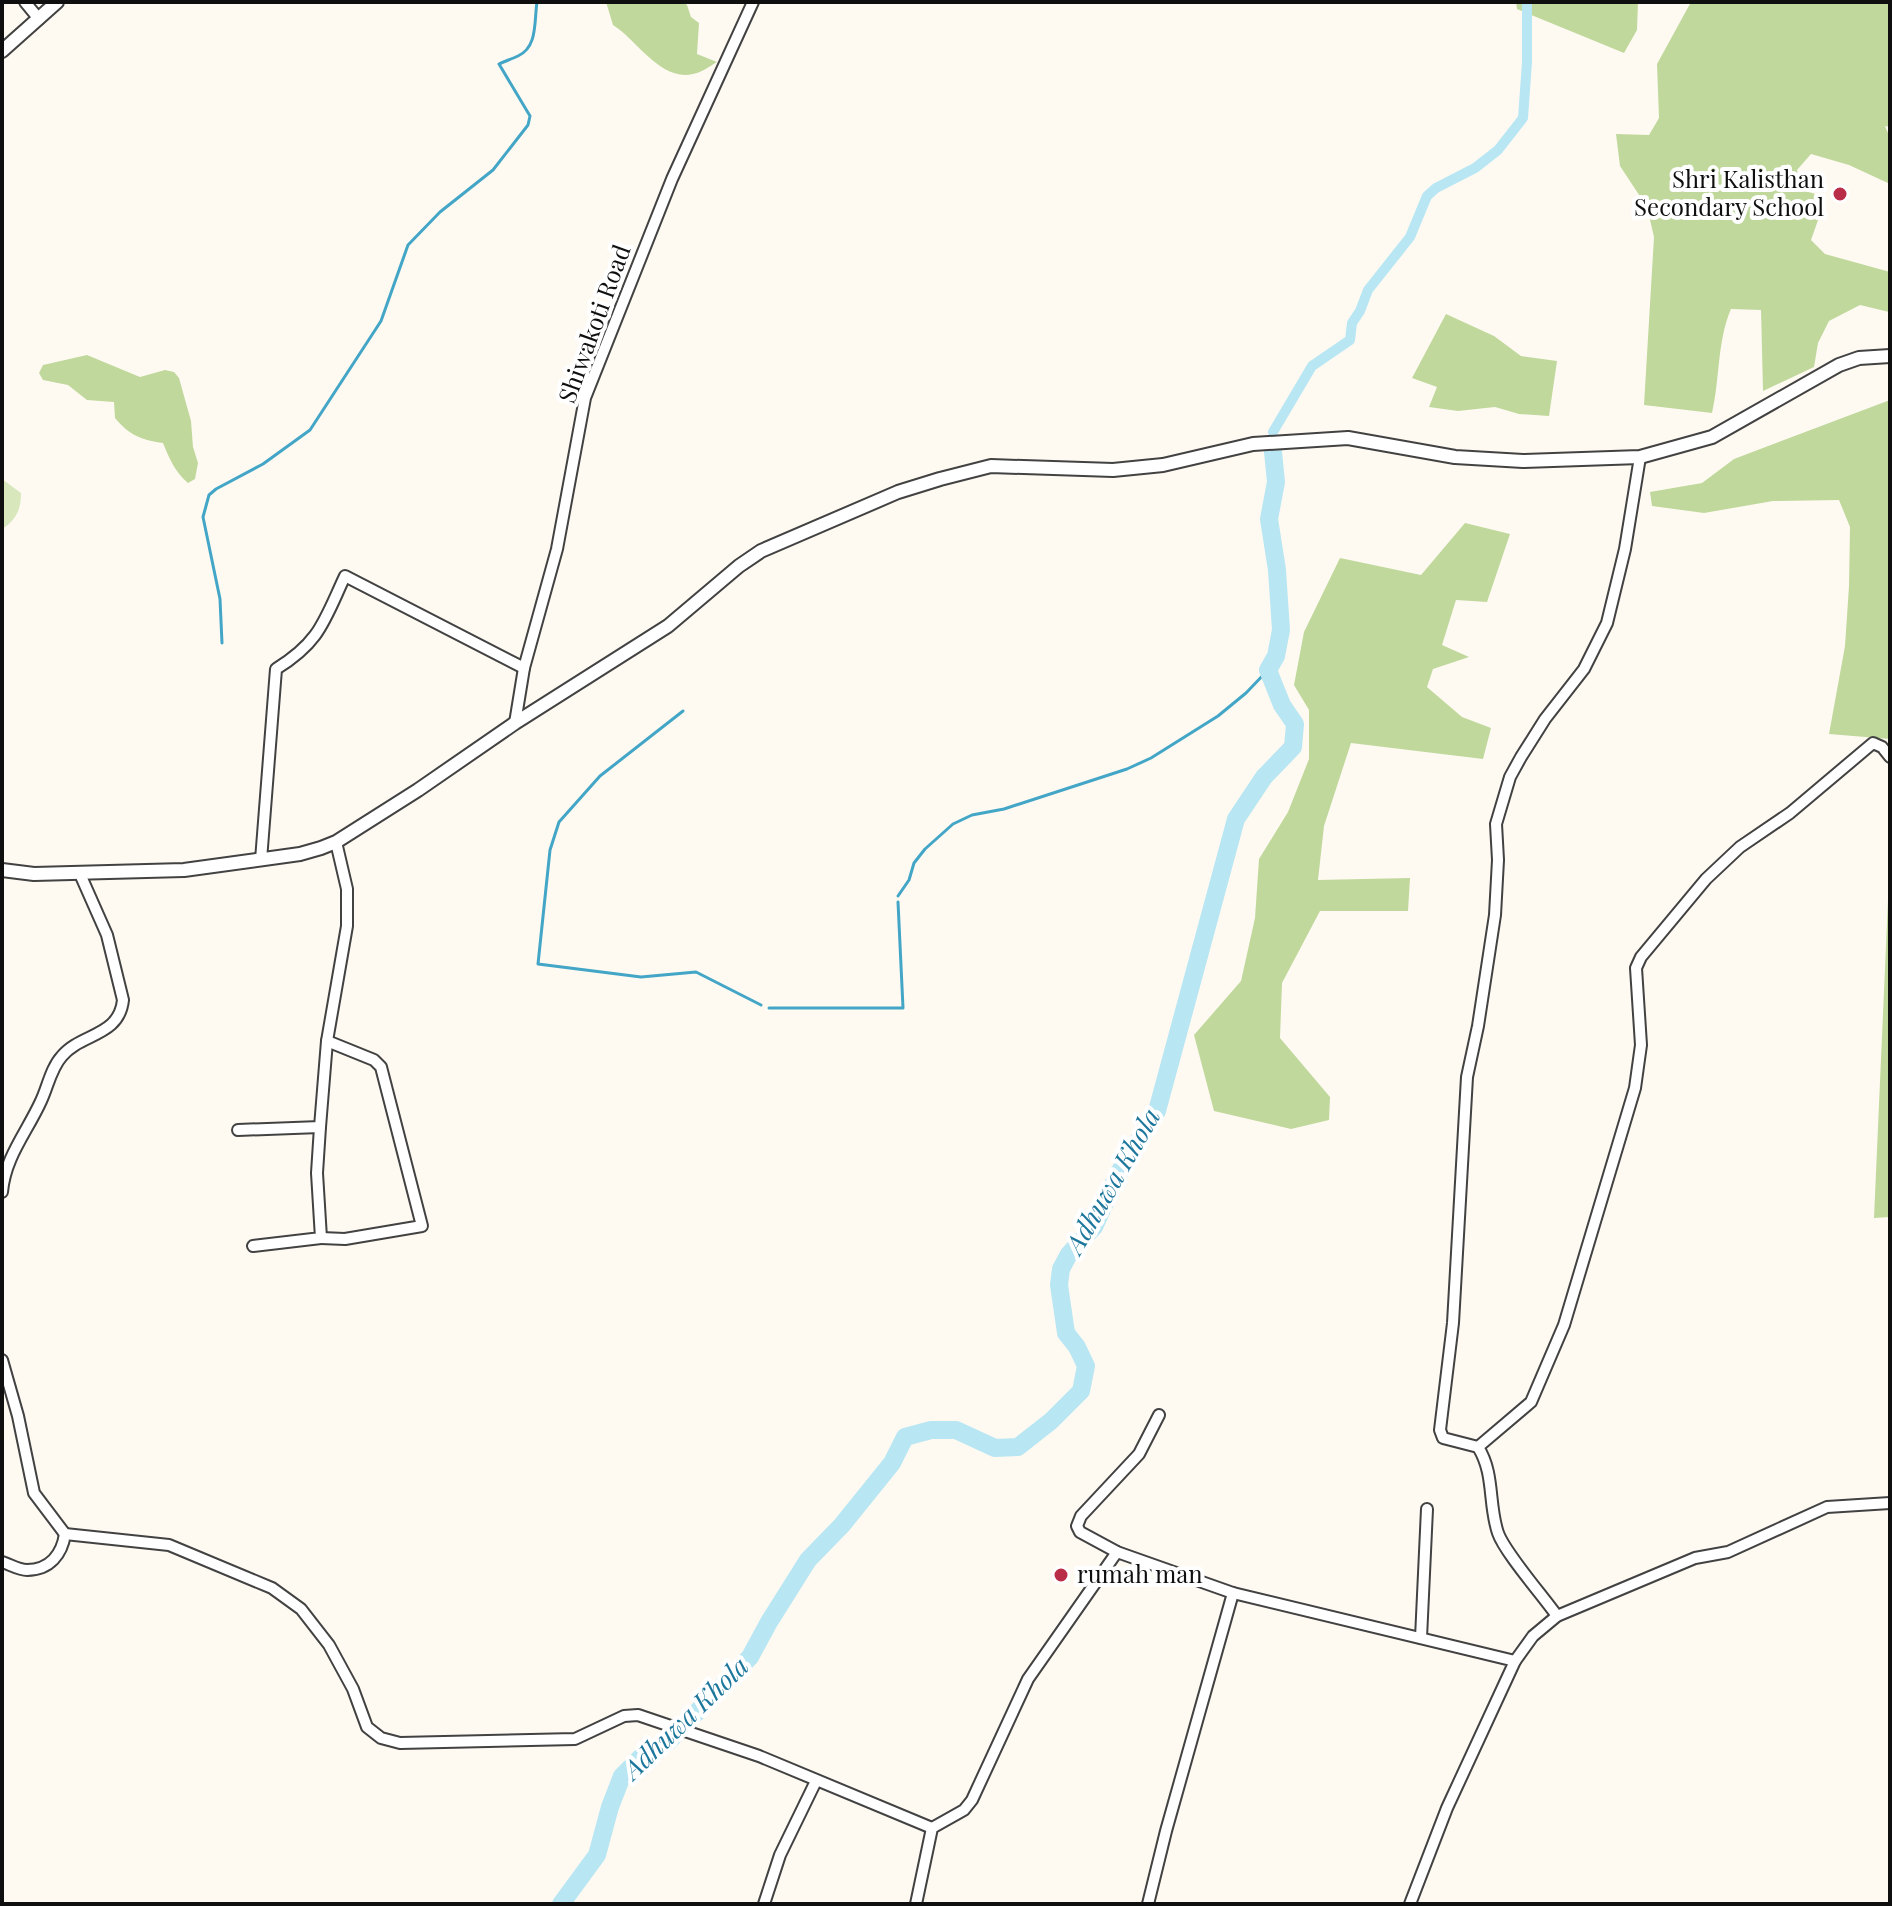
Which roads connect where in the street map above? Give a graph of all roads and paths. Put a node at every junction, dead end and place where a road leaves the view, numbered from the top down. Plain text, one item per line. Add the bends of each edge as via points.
1 (25, 2) edge
2 (57, 2) edge
3 (753, 2) edge
4 (39, 19) junction
5 (2, 51) edge
6 (1890, 356) edge
7 (1640, 457) junction
8 (524, 668) junction
9 (515, 723) junction
10 (1890, 757) edge
11 (336, 842) junction
12 (261, 860) junction
13 (2, 870) edge
14 (80, 874) junction
15 (327, 1041) junction
16 (320, 1127) junction
17 (238, 1130) dead end
18 (2, 1192) edge
19 (321, 1238) junction
20 (253, 1246) dead end
21 (2, 1360) edge
22 (1159, 1415) dead end
23 (1478, 1447) junction
24 (1890, 1503) edge
25 (1427, 1509) dead end
26 (65, 1534) junction
27 (1117, 1552) junction
28 (2, 1562) edge
29 (1233, 1593) junction
30 (1557, 1616) junction
31 (1421, 1638) junction
32 (1515, 1661) junction
33 (816, 1781) junction
34 (932, 1828) junction
35 (764, 1904) edge
36 (916, 1904) edge
37 (1148, 1904) edge
38 (1410, 1904) edge

1 - 4 street
2 - 4 street
3 - 8 street, Shiwakoti Road via 672,179 585,398 557,549
4 - 5 street
6 - 7 street via 1839,365 1712,437
7 - 9 street via 1455,457 1348,438 1253,444 1125,469 991,466 898,492 761,551 668,626
7 - 23 street via 1607,623 1584,669 1510,777 1496,824 1495,915 1467,1077 1453,1323 1440,1430 1443,1438
8 - 9 street, Shiwakoti Road
8 - 12 street via 345,576 319,633 276,669
9 - 11 street
10 - 23 street via 1873,743 1790,813 1740,847 1641,957 1636,968 1641,1045 1635,1088 1564,1325 1531,1402
11 - 12 street
11 - 15 street via 347,889 347,926
12 - 14 street via 184,870
13 - 14 street
14 - 18 street via 107,935 122,1010 105,1030 64,1053 56,1064 8,1161
15 - 16 street
15 - 19 street via 381,1067 422,1226
16 - 17 street
16 - 19 street
19 - 20 street
21 - 26 street via 34,1493
22 - 27 street via 1139,1454 1077,1526
23 - 30 street via 1486,1461 1499,1536
24 - 30 street via 1827,1507 1728,1552 1695,1558
25 - 31 street
26 - 28 street via 63,1550 51,1564 26,1570
26 - 33 street via 169,1545 272,1588 301,1609 329,1645 367,1727 381,1738 400,1743 575,1739 624,1716 638,1715
27 - 29 street
27 - 34 street via 1028,1679 972,1800
29 - 31 street
29 - 37 street
30 - 32 street
31 - 32 street
32 - 38 street via 1447,1808
33 - 34 street
33 - 35 street via 780,1855
34 - 36 street

